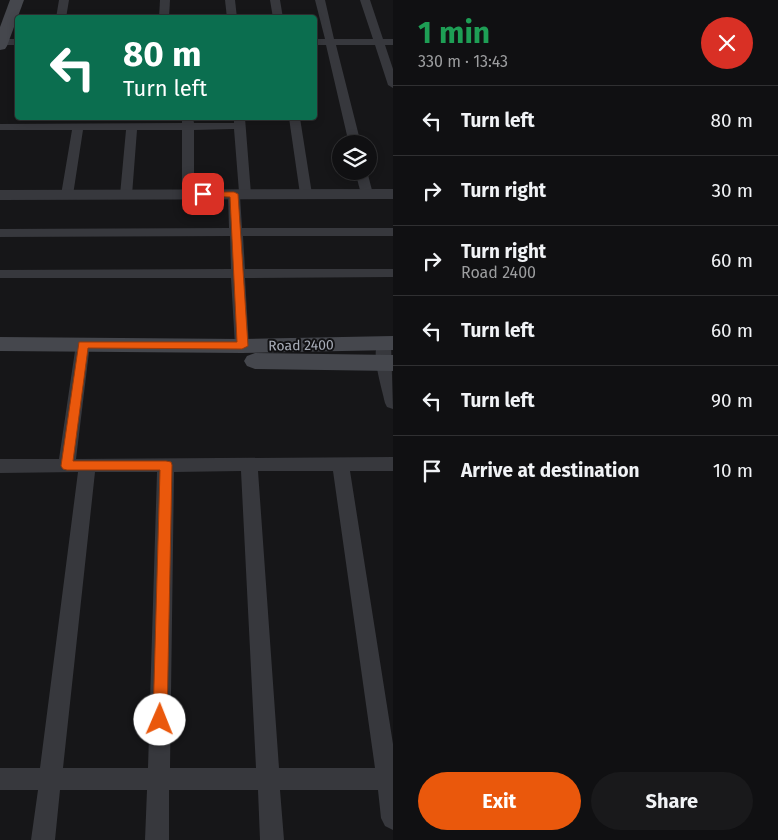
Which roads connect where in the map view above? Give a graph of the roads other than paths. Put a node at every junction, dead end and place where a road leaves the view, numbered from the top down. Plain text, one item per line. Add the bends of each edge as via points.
1 (17, 0) edge
2 (64, 0) edge
3 (165, 0) edge
4 (230, 0) edge
5 (275, 0) edge
6 (320, 0) edge
7 (365, 0) edge
8 (62, 15) edge
9 (164, 15) edge
10 (232, 15) edge
11 (278, 15) edge
12 (15, 42) edge
13 (317, 42) edge
14 (330, 42) junction
15 (379, 42) junction
16 (393, 42) edge
17 (1, 44) edge
18 (393, 85) edge
19 (294, 120) edge
20 (188, 122) edge
21 (239, 122) edge
22 (78, 126) junction
23 (132, 126) junction
24 (0, 127) edge
25 (353, 135) edge
26 (363, 180) edge
27 (240, 194) junction
28 (306, 194) junction
29 (367, 194) junction
30 (393, 194) edge
31 (0, 195) edge
32 (67, 195) junction
33 (126, 195) junction
34 (188, 195) junction
35 (236, 232) junction
36 (393, 232) edge
37 (0, 233) edge
38 (239, 273) junction
39 (393, 273) edge
40 (0, 274) edge
41 (0, 344) edge
42 (242, 346) junction
43 (82, 352) junction
44 (388, 353) edge
45 (0, 360) edge
46 (393, 403) edge
47 (341, 464) junction
48 (393, 464) edge
49 (87, 465) junction
50 (166, 465) junction
51 (249, 465) junction
52 (0, 466) edge
53 (67, 466) junction
54 (268, 778) junction
55 (0, 779) edge
56 (50, 779) junction
57 (158, 779) junction
58 (390, 779) edge
59 (393, 818) edge
60 (43, 840) edge
61 (157, 840) edge
62 (272, 840) edge

1 - 17 main road
2 - 8 street
3 - 9 street
4 - 10 street
5 - 11 street
6 - 14 street
7 - 15 street
12 - 17 street
13 - 14 street
14 - 15 street
14 - 25 street
15 - 16 street
15 - 18 street
19 - 28 street
20 - 21 street
20 - 23 street
20 - 34 street
21 - 27 street
22 - 23 street
22 - 24 street
22 - 32 street
23 - 33 street
26 - 29 street
27 - 28 street
27 - 34 street
27 - 35 street
28 - 29 street
29 - 30 street
31 - 32 street
32 - 33 street
33 - 34 street
35 - 36 street
35 - 37 street
35 - 38 street
38 - 39 street
38 - 40 street
38 - 42 street
41 - 43 main road, Road 2400
42 - 43 main road, Road 2400
42 - 44 main road, Road 2400
43 - 44 main road, Road 2400
43 - 45 main road, Road 2400
43 - 53 street
44 - 46 street
47 - 48 street
47 - 51 street
47 - 58 street
49 - 50 street
49 - 53 street
49 - 56 street
50 - 51 street
50 - 57 street
51 - 54 street
52 - 53 street
54 - 57 street
54 - 58 street
54 - 62 street
55 - 56 street
56 - 57 street
56 - 60 street
57 - 61 street
58 - 59 street

